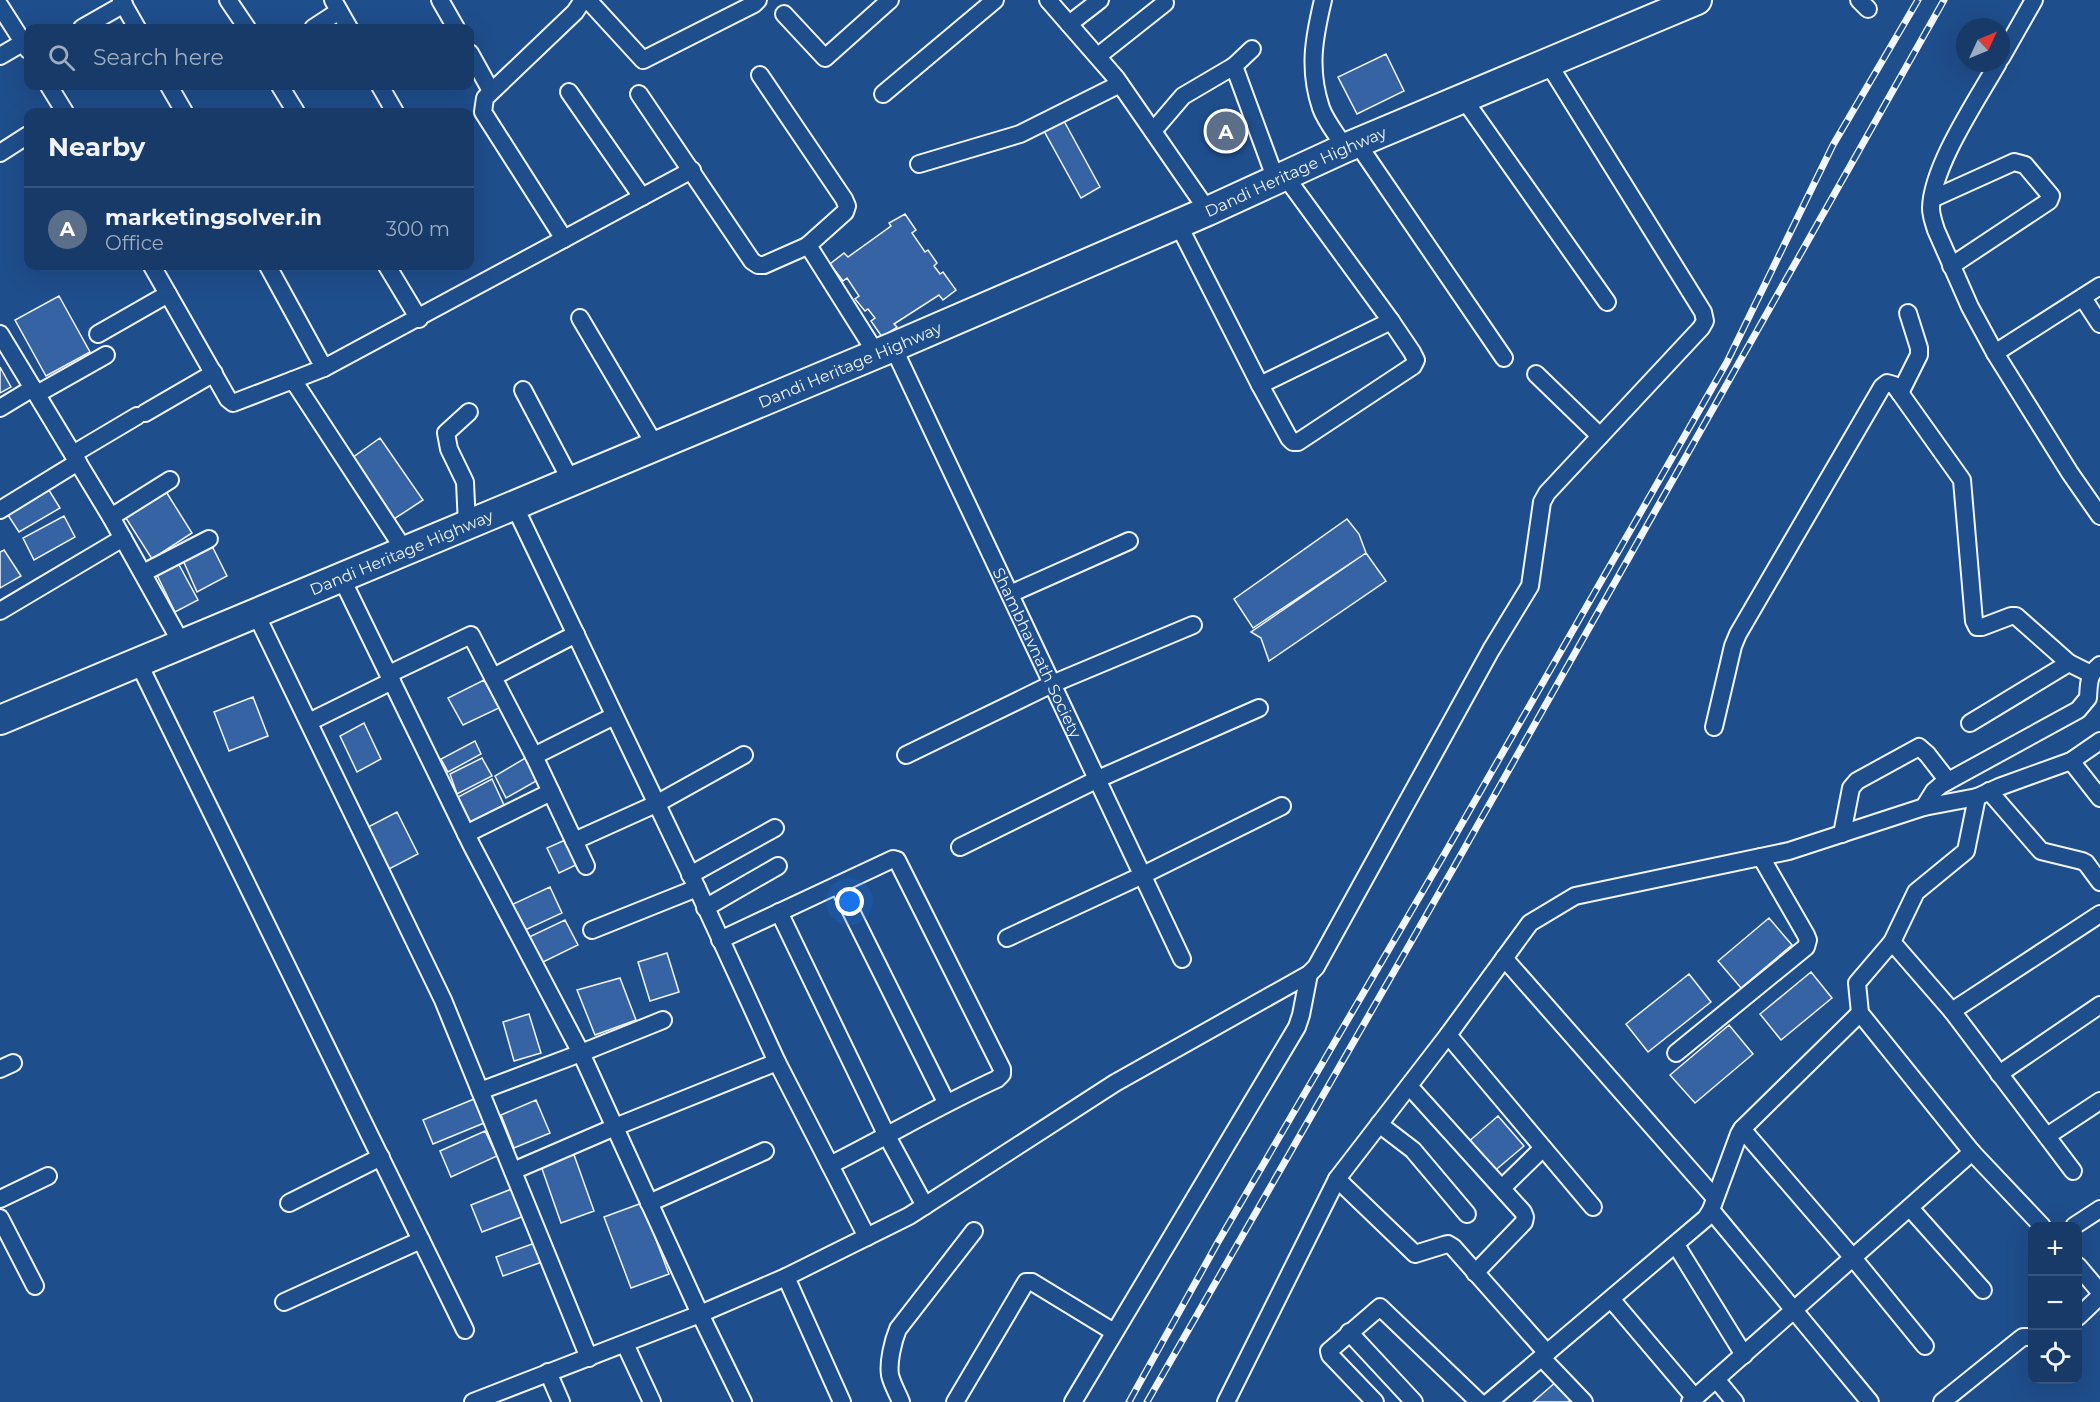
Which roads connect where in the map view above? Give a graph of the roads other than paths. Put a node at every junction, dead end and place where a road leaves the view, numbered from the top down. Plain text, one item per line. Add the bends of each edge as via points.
1 (228, 0) edge
2 (440, 0) edge
3 (583, 0) edge
4 (588, 0) edge
5 (758, 0) edge
6 (890, 0) edge
7 (995, 0) edge
8 (1048, 0) edge
9 (1100, 0) edge
10 (1323, 0) edge
11 (1697, 0) edge
12 (2034, 0) edge
13 (123, 2) edge
14 (1165, 3) dead end
15 (336, 5) edge
16 (0, 6) edge
17 (784, 14) dead end
18 (88, 24) edge
19 (135, 24) edge
20 (244, 24) edge
21 (317, 24) edge
22 (347, 24) edge
23 (454, 24) edge
24 (1069, 24) junction
25 (2010, 42) edge
26 (24, 43) edge
27 (24, 47) edge
28 (1252, 49) dead end
29 (0, 56) edge
30 (1098, 56) junction
31 (474, 60) edge
32 (1548, 63) junction
33 (1234, 66) junction
34 (1993, 72) edge
35 (760, 75) dead end
36 (1120, 84) junction
37 (51, 90) edge
38 (171, 90) edge
39 (282, 90) edge
40 (382, 90) edge
41 (491, 91) junction
42 (569, 92) dead end
43 (639, 94) dead end
44 (883, 94) dead end
45 (1464, 98) junction
46 (63, 108) edge
47 (182, 108) edge
48 (294, 108) edge
49 (393, 108) edge
50 (483, 112) junction
51 (474, 119) edge
52 (1153, 131) junction
53 (24, 138) edge
54 (1351, 146) junction
55 (0, 153) edge
56 (919, 164) dead end
57 (692, 170) junction
58 (1281, 178) junction
59 (642, 196) junction
60 (1932, 199) junction
61 (1208, 211) junction
62 (1178, 224) junction
63 (564, 239) junction
64 (807, 246) junction
65 (1951, 266) junction
66 (154, 270) edge
67 (270, 270) edge
68 (389, 270) edge
69 (2100, 286) edge
70 (168, 294) junction
71 (2083, 298) junction
72 (1607, 302) dead end
73 (1908, 313) dead end
74 (580, 318) dead end
75 (419, 319) junction
76 (1391, 321) junction
77 (2100, 324) edge
78 (0, 334) edge
79 (98, 334) dead end
80 (884, 350) junction
81 (1995, 353) junction
82 (106, 355) dead end
83 (1504, 358) dead end
84 (324, 368) junction
85 (214, 373) junction
86 (1536, 374) dead end
87 (293, 380) junction
88 (1260, 385) junction
89 (523, 390) dead end
90 (35, 391) junction
91 (1900, 393) junction
92 (0, 408) edge
93 (469, 412) dead end
94 (1600, 436) junction
95 (655, 445) junction
96 (76, 458) junction
97 (170, 480) dead end
98 (572, 481) junction
99 (514, 505) junction
100 (0, 510) edge
101 (2100, 516) edge
102 (111, 517) junction
103 (467, 525) junction
104 (123, 538) junction
105 (209, 538) dead end
106 (1129, 542) dead end
107 (405, 551) junction
108 (143, 573) junction
109 (341, 577) junction
110 (1010, 594) junction
111 (0, 611) edge
112 (255, 612) junction
113 (1193, 625) dead end
114 (576, 634) junction
115 (182, 644) junction
116 (138, 662) junction
117 (2069, 663) junction
118 (2095, 670) edge
119 (493, 677) junction
120 (390, 678) junction
121 (1052, 684) junction
122 (1258, 708) dead end
123 (614, 716) junction
124 (0, 720) edge
125 (309, 722) junction
126 (1971, 723) dead end
127 (1714, 727) dead end
128 (2100, 741) edge
129 (744, 755) dead end
130 (906, 755) dead end
131 (534, 756) junction
132 (2071, 761) junction
133 (1098, 779) junction
134 (1948, 781) junction
135 (551, 792) junction
136 (1983, 794) junction
137 (2100, 798) edge
138 (656, 804) junction
139 (1282, 806) dead end
140 (1924, 807) junction
141 (775, 828) dead end
142 (466, 834) junction
143 (1842, 834) junction
144 (574, 841) junction
145 (960, 847) dead end
146 (1761, 857) junction
147 (586, 866) dead end
148 (778, 866) dead end
149 (1143, 875) junction
150 (693, 882) junction
151 (2100, 882) edge
152 (838, 885) junction
153 (705, 908) junction
154 (779, 912) junction
155 (2100, 914) edge
156 (592, 930) dead end
157 (1007, 938) dead end
158 (720, 940) junction
159 (1892, 942) junction
160 (1504, 958) junction
161 (1182, 959) dead end
162 (1309, 974) junction
163 (2100, 1005) edge
164 (1952, 1011) junction
165 (1860, 1013) junction
166 (663, 1020) dead end
167 (1448, 1035) junction
168 (581, 1053) junction
169 (1676, 1053) dead end
170 (777, 1062) junction
171 (1999, 1074) junction
172 (1409, 1086) junction
173 (480, 1091) junction
174 (2100, 1101) edge
175 (946, 1102) junction
176 (1379, 1124) junction
177 (615, 1126) junction
178 (1742, 1129) junction
179 (887, 1136) junction
180 (2047, 1137) junction
181 (1543, 1148) junction
182 (765, 1151) dead end
183 (1972, 1152) junction
184 (381, 1157) junction
185 (830, 1165) junction
186 (513, 1171) junction
187 (2073, 1171) dead end
188 (48, 1176) dead end
189 (1337, 1179) junction
190 (1502, 1188) junction
191 (0, 1199) edge
192 (289, 1203) dead end
193 (649, 1203) junction
194 (1713, 1204) junction
195 (925, 1206) junction
196 (1593, 1207) dead end
197 (1910, 1208) junction
198 (2100, 1209) edge
199 (1467, 1214) dead end
200 (0, 1218) edge
201 (2037, 1222) edge
202 (2081, 1222) edge
203 (974, 1231) dead end
204 (867, 1237) junction
205 (422, 1240) junction
206 (1677, 1245) junction
207 (1854, 1259) junction
208 (2082, 1271) edge
209 (1475, 1273) junction
210 (786, 1277) junction
211 (35, 1286) dead end
212 (1983, 1290) dead end
213 (2100, 1294) edge
214 (1611, 1299) junction
215 (284, 1302) dead end
216 (1794, 1312) junction
217 (2082, 1313) edge
218 (700, 1314) junction
219 (465, 1330) dead end
220 (1114, 1332) junction
221 (1349, 1332) junction
222 (2028, 1337) edge
223 (625, 1344) junction
224 (1925, 1346) dead end
225 (1545, 1355) junction
226 (1744, 1355) junction
227 (589, 1358) junction
228 (548, 1372) junction
229 (1716, 1379) junction
230 (1692, 1400) edge
231 (473, 1402) edge
232 (561, 1402) edge
233 (652, 1402) edge
234 (744, 1402) edge
235 (842, 1402) edge
236 (901, 1402) edge
237 (955, 1402) edge
238 (1073, 1402) edge
239 (1226, 1402) edge
240 (1375, 1402) edge
241 (1414, 1402) edge
242 (1479, 1402) edge
243 (1489, 1402) edge
244 (1584, 1402) edge
245 (1735, 1402) edge
246 (1870, 1402) edge
247 (1942, 1402) edge

1 - 20 street
2 - 23 street
3 - 41 street
4 - 5 street via 643,60
6 - 17 street via 825,58
7 - 44 street
8 - 24 street
9 - 24 street
10 - 54 street via 1313,43 1314,75 1322,109
11 - 32 highway, Dandi Heritage Highway
12 - 25 street
13 - 18 street
13 - 19 street
14 - 30 street
15 - 21 street
15 - 22 street
16 - 26 street
24 - 30 street
27 - 29 street
28 - 33 street
30 - 36 street
31 - 41 street
32 - 45 highway, Dandi Heritage Highway
32 - 94 street via 1705,321
33 - 52 street via 1184,96
33 - 58 street
34 - 60 street via 1948,152
35 - 64 street via 847,206
36 - 52 street
36 - 56 street via 1020,134
37 - 46 street
38 - 47 street
39 - 48 street
40 - 49 street
41 - 50 street via 485,98
42 - 59 street
43 - 57 street
45 - 54 highway, Dandi Heritage Highway
45 - 72 street
50 - 51 street
50 - 63 street
52 - 61 street
53 - 55 street
54 - 58 highway, Dandi Heritage Highway
54 - 83 street
57 - 59 street
57 - 64 street via 758,265
58 - 61 highway, Dandi Heritage Highway
58 - 76 street
59 - 63 street
60 - 65 street via 1932,217
60 - 65 street via 2014,162 2025,165 2051,196
61 - 62 highway, Dandi Heritage Highway
62 - 80 highway, Dandi Heritage Highway
62 - 88 street
63 - 75 street
64 - 80 street, Shambhavnath Society
65 - 81 street
66 - 70 street
67 - 84 street
68 - 75 street
69 - 71 street
70 - 79 street
70 - 85 street
71 - 77 street
71 - 81 street
73 - 91 street via 1919,355
74 - 95 street
75 - 84 street
76 - 88 street
76 - 88 street via 1416,360 1413,366 1298,442 1289,438
78 - 90 street
80 - 95 highway, Dandi Heritage Highway
80 - 110 street, Shambhavnath Society
81 - 101 street
82 - 90 street
84 - 87 street
85 - 87 street via 233,403
85 - 96 street
86 - 94 street
87 - 107 street
89 - 98 street
90 - 92 street
90 - 96 street
91 - 117 street via 1962,480 1977,627 2016,616
91 - 127 street via 1894,385 1887,383 1882,387 1738,633
93 - 103 street via 446,433 465,482
94 - 162 street via 1542,502 1530,586 1323,957
95 - 98 highway, Dandi Heritage Highway
96 - 100 street
96 - 102 street
97 - 102 street
98 - 99 highway, Dandi Heritage Highway
99 - 103 highway, Dandi Heritage Highway
99 - 114 street
102 - 104 street
103 - 107 highway, Dandi Heritage Highway
104 - 108 street
104 - 111 street
105 - 108 street
106 - 110 street
107 - 109 highway, Dandi Heritage Highway
108 - 115 street
109 - 112 highway, Dandi Heritage Highway
109 - 120 street
110 - 121 street, Shambhavnath Society
112 - 115 highway, Dandi Heritage Highway
112 - 125 street
113 - 121 street
114 - 119 street
114 - 123 street
115 - 116 highway, Dandi Heritage Highway
116 - 124 highway, Dandi Heritage Highway
116 - 184 street
117 - 118 street
117 - 126 street
118 - 134 street via 2088,698 2078,710
119 - 120 street via 471,635
119 - 131 street
120 - 125 street
120 - 142 street
121 - 130 street
121 - 133 street, Shambhavnath Society
122 - 133 street
123 - 131 street
123 - 138 street
125 - 173 street via 443,1000
128 - 132 street
129 - 138 street
131 - 135 street
132 - 136 street
132 - 137 street
133 - 145 street
133 - 149 street, Shambhavnath Society
134 - 140 street via 1934,791
134 - 143 street via 1919,747 1857,781 1851,788
135 - 142 street
135 - 144 street
136 - 140 street
136 - 151 street via 2041,851 2086,863
136 - 159 street via 1966,851 1916,892
138 - 144 street
138 - 150 street
139 - 149 street
140 - 143 street
141 - 150 street
142 - 168 street
143 - 146 street
144 - 147 street
146 - 160 street via 1575,896 1530,923
146 - 169 street via 1806,935 1806,947
148 - 153 street
149 - 157 street
149 - 161 street, Shambhavnath Society
150 - 153 street
150 - 156 street
152 - 154 street
152 - 175 street
152 - 175 street via 893,859 900,863 1002,1069 997,1079
153 - 158 street
154 - 158 street
154 - 179 street
155 - 164 street
158 - 170 street
159 - 164 street
159 - 165 street via 1857,983
160 - 167 street
160 - 194 street
162 - 195 street via 1121,1080
162 - 220 street via 1297,1027
163 - 171 street
164 - 171 street
165 - 178 street
165 - 183 street
166 - 168 street
167 - 172 street
167 - 181 street
168 - 173 street
168 - 177 street
170 - 177 street
170 - 185 street
171 - 180 street
172 - 176 street
172 - 190 street
173 - 186 street
174 - 180 street
175 - 179 street
176 - 189 street
176 - 199 street via 1413,1150
177 - 186 street
177 - 193 street
178 - 194 street
178 - 207 street
179 - 185 street
179 - 195 street
180 - 187 street
181 - 190 street
181 - 196 street
182 - 193 street
183 - 197 street
183 - 201 street
184 - 192 street
184 - 205 street
185 - 204 street
186 - 227 street
188 - 191 street
189 - 209 street via 1415,1254 1448,1244
189 - 239 street
190 - 209 street via 1523,1212 1524,1222
193 - 218 street
194 - 206 street via 1701,1223
194 - 216 street
195 - 204 street
197 - 207 street
197 - 212 street
198 - 202 street
200 - 211 street
203 - 236 street via 895,1336 890,1368
204 - 210 street
205 - 215 street
205 - 219 street
206 - 214 street
206 - 226 street
207 - 216 street
207 - 224 street
208 - 213 street
209 - 225 street
210 - 218 street
210 - 235 street
213 - 217 street
214 - 225 street
214 - 230 street
216 - 226 street
216 - 246 street
218 - 223 street
218 - 234 street
220 - 237 street via 1026,1282
220 - 238 street
221 - 240 street via 1331,1347 1330,1355
221 - 241 street
221 - 242 street via 1377,1308 1384,1309
222 - 247 street via 2019,1340
223 - 227 street
223 - 233 street
225 - 243 street
225 - 244 street
226 - 229 street
227 - 228 street
228 - 231 street
228 - 232 street
229 - 230 street
229 - 245 street

